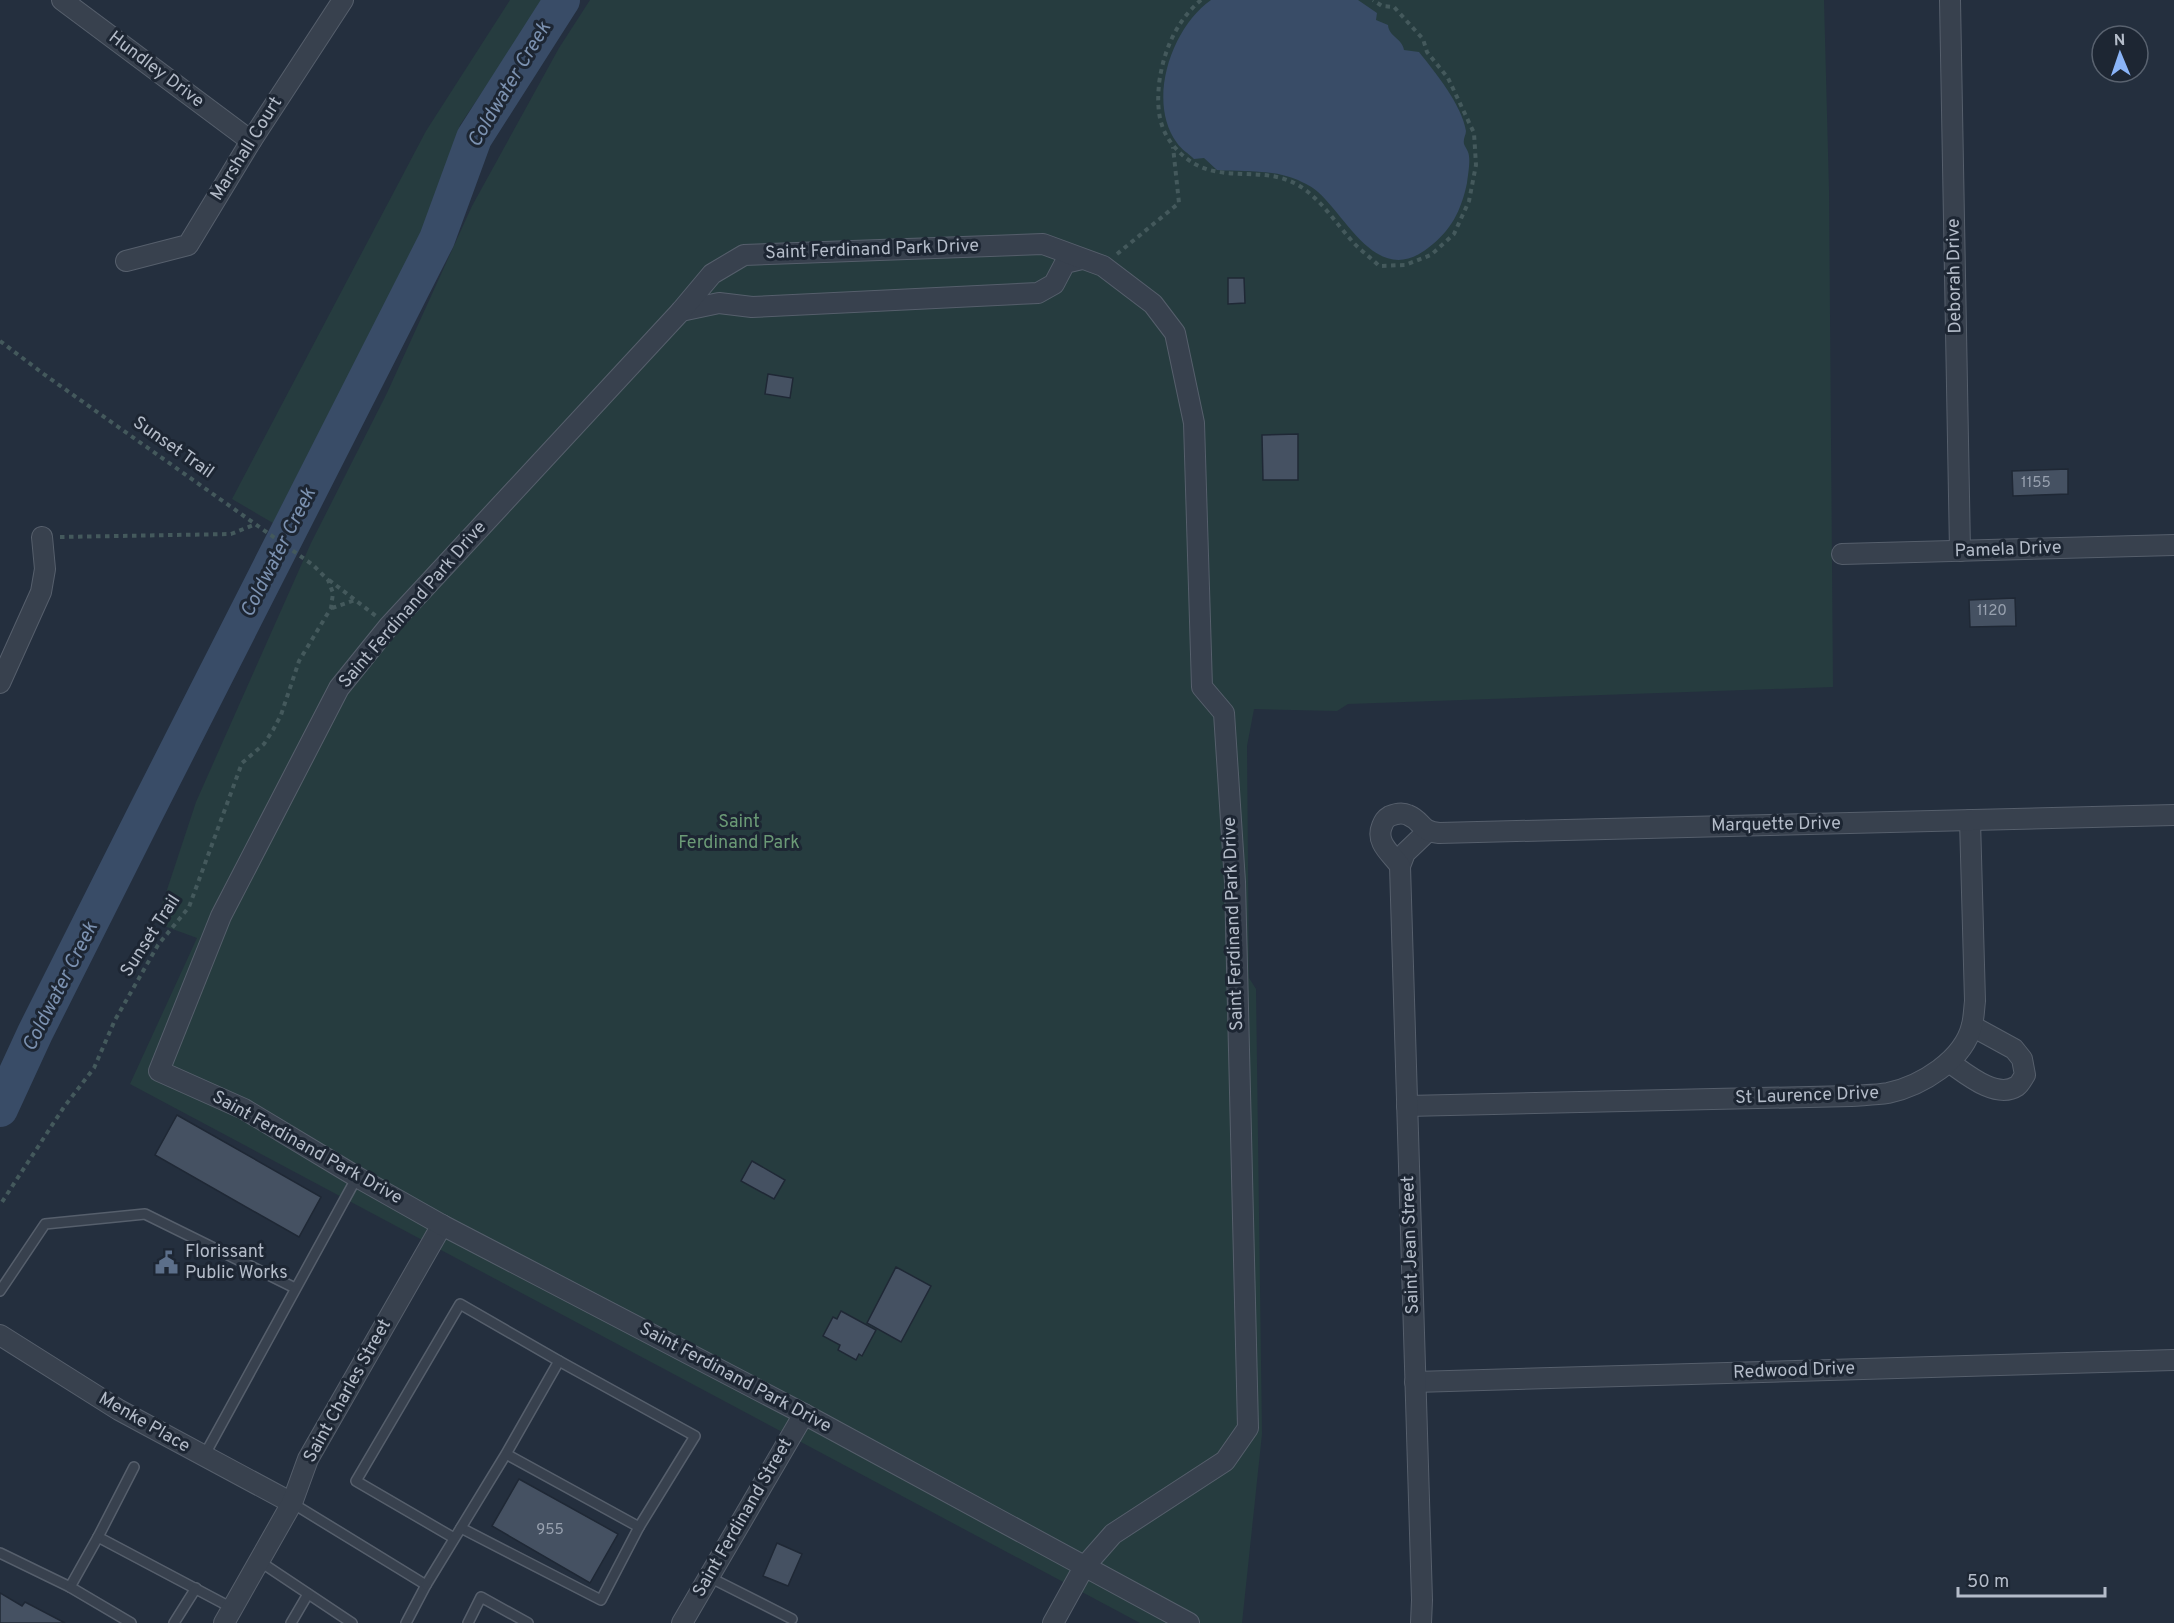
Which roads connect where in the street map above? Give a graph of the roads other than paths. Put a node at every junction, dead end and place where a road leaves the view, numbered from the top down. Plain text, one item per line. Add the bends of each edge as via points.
1 (62, 0) edge
2 (343, 0) edge
3 (1950, 0) edge
4 (251, 141) junction
5 (1082, 259) junction
6 (126, 261) dead end
7 (681, 311) junction
8 (42, 537) road end
9 (2174, 545) edge
10 (1960, 551) junction
11 (1842, 554) dead end
12 (0, 683) edge
13 (2174, 815) edge
14 (1970, 820) junction
15 (1427, 832) junction
16 (1400, 866) junction
17 (1972, 1026) junction
18 (1948, 1062) junction
19 (1407, 1106) junction
20 (357, 1177) junction
21 (442, 1225) junction
22 (295, 1288) junction
23 (0, 1291) edge
24 (0, 1335) edge
25 (2171, 1359) edge
26 (559, 1361) junction
27 (1415, 1382) junction
28 (804, 1414) junction
29 (506, 1454) junction
30 (204, 1456) junction
31 (134, 1467) dead end
32 (292, 1503) junction
33 (639, 1527) junction
34 (461, 1528) junction
35 (98, 1537) junction
36 (454, 1538) junction
37 (0, 1553) edge
38 (259, 1561) junction
39 (1084, 1568) junction
40 (709, 1577) junction
41 (426, 1585) junction
42 (70, 1587) junction
43 (196, 1588) junction
44 (308, 1594) junction
45 (228, 1616) edge
46 (794, 1622) edge
47 (131, 1623) edge
48 (174, 1623) edge
49 (291, 1623) edge
50 (352, 1623) edge
51 (406, 1623) edge
52 (468, 1623) edge
53 (528, 1623) edge
54 (682, 1623) edge
55 (1053, 1623) edge
56 (1189, 1623) edge
57 (1421, 1623) edge

1 - 4 street, Hundley Drive
2 - 4 street, Marshall Court
3 - 10 street, Deborah Drive
4 - 6 street, Marshall Court via 188,245
5 - 7 street via 1065,263 1054,284 1038,293 752,306 719,303
5 - 7 street, Saint Ferdinand Park Drive via 1043,244 744,255 712,274
5 - 39 street, Saint Ferdinand Park Drive via 1103,266 1153,304 1175,333 1194,423 1203,687 1224,713 1235,882 1248,1428 1225,1461 1113,1533
7 - 20 street, Saint Ferdinand Park Drive via 389,626 339,688 213,934 159,1071 244,1109
8 - 12 street via 45,569 41,592
9 - 10 street, Pamela Drive
10 - 11 street, Pamela Drive
13 - 14 street, Marquette Drive
14 - 15 street, Marquette Drive
14 - 17 street, St Laurence Drive via 1975,1001
15 - 16 street via 1405,853
15 - 16 street via 1410,815 1398,813 1386,819 1380,830 1381,842
16 - 19 street, Saint Jean Street
17 - 18 street, St Laurence Drive via 1962,1047
17 - 18 street via 2014,1049 2022,1059 2025,1075 2017,1086 2004,1090 1988,1087
18 - 19 street, St Laurence Drive via 1919,1082 1889,1092 1851,1096
19 - 27 street, Saint Jean Street
20 - 21 street, Saint Ferdinand Park Drive
20 - 22 lane
21 - 28 street, Saint Ferdinand Park Drive
21 - 32 street, Saint Charles Street via 308,1459
22 - 23 lane via 145,1214 45,1224
22 - 30 lane
24 - 30 street, Menke Place via 119,1410
25 - 27 street, Redwood Drive
26 - 29 lane
26 - 33 lane via 695,1436
26 - 36 lane via 460,1304 356,1481
27 - 57 street, Saint Jean Street
28 - 39 street, Saint Ferdinand Park Drive
28 - 40 street, Saint Ferdinand Street
29 - 33 lane
29 - 34 lane
30 - 32 street, Menke Place
31 - 35 lane
32 - 38 street, Saint Charles Street
32 - 41 lane
33 - 34 lane via 601,1600
34 - 36 lane
35 - 42 lane
35 - 43 lane
36 - 41 lane
37 - 42 lane
38 - 44 lane
38 - 45 street, Saint Charles Street
39 - 55 street
39 - 56 street, Saint Ferdinand Park Drive
40 - 46 lane
40 - 54 street, Saint Ferdinand Street
41 - 51 lane
42 - 47 lane
43 - 45 lane
43 - 48 lane
44 - 49 lane
44 - 50 lane
52 - 53 lane via 481,1597

